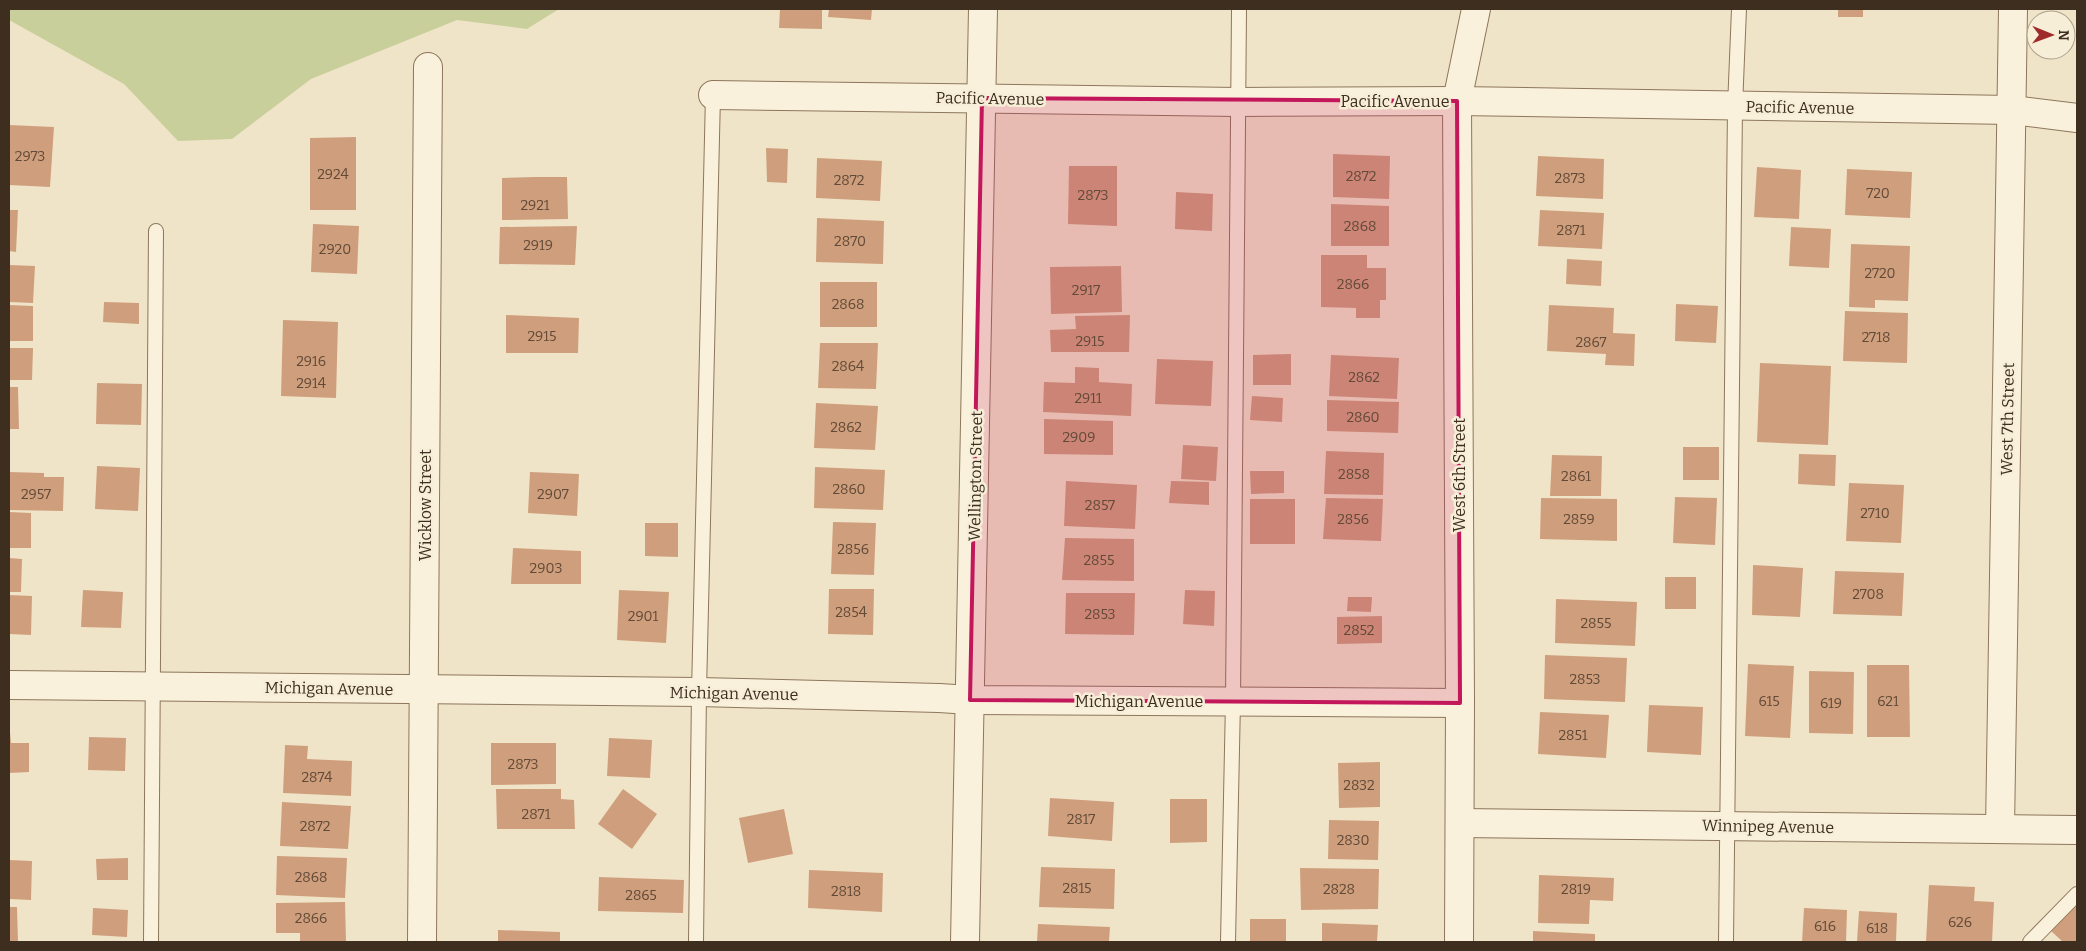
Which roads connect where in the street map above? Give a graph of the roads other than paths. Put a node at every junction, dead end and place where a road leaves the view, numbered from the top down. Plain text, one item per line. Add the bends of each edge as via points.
1 (983, 9) edge
2 (1239, 9) edge
3 (1476, 9) edge
4 (1738, 9) edge
5 (2013, 9) edge
6 (428, 67) dead end
7 (713, 95) joint
8 (982, 98) junction
9 (1457, 100) junction
10 (1238, 102) junction
11 (1735, 107) junction
12 (2012, 110) junction
13 (2077, 118) edge
14 (156, 231) dead end
15 (9, 684) edge
16 (152, 686) junction
17 (424, 690) junction
18 (699, 692) junction
19 (970, 700) junction
20 (1233, 701) junction
21 (1460, 704) junction
22 (1460, 823) junction
23 (1729, 825) junction
24 (2000, 829) junction
25 (2077, 830) edge
26 (2077, 894) edge
27 (151, 942) edge
28 (422, 942) edge
29 (696, 942) edge
30 (965, 942) edge
31 (1228, 942) edge
32 (1459, 942) edge
33 (1726, 942) edge
34 (2030, 942) edge

1 - 8 street, Wellington Street
2 - 10 lane
3 - 9 street, West 6th Street
4 - 11 lane
5 - 12 street, West 7th Street
6 - 17 street, Wicklow Street
7 - 8 street, Pacific Avenue
7 - 18 lane
8 - 10 street, Pacific Avenue
8 - 19 street, Wellington Street
9 - 10 street, Pacific Avenue
9 - 11 street, Pacific Avenue
9 - 21 street, West 6th Street
10 - 20 lane
11 - 12 street, Pacific Avenue
11 - 23 lane
12 - 13 street, Pacific Avenue
12 - 24 street, West 7th Street
14 - 16 lane
15 - 16 street, Michigan Avenue
16 - 17 street, Michigan Avenue
16 - 27 lane
17 - 18 street, Michigan Avenue
17 - 28 street, Wicklow Street
18 - 19 street, Michigan Avenue
18 - 29 lane
19 - 20 street, Michigan Avenue
19 - 30 street, Wellington Street
20 - 21 street, Michigan Avenue
20 - 31 lane
21 - 22 street, West 6th Street
22 - 23 street, Winnipeg Avenue
22 - 32 street, West 6th Street
23 - 24 street, Winnipeg Avenue
23 - 33 lane
24 - 25 street, Winnipeg Avenue
26 - 34 lane

